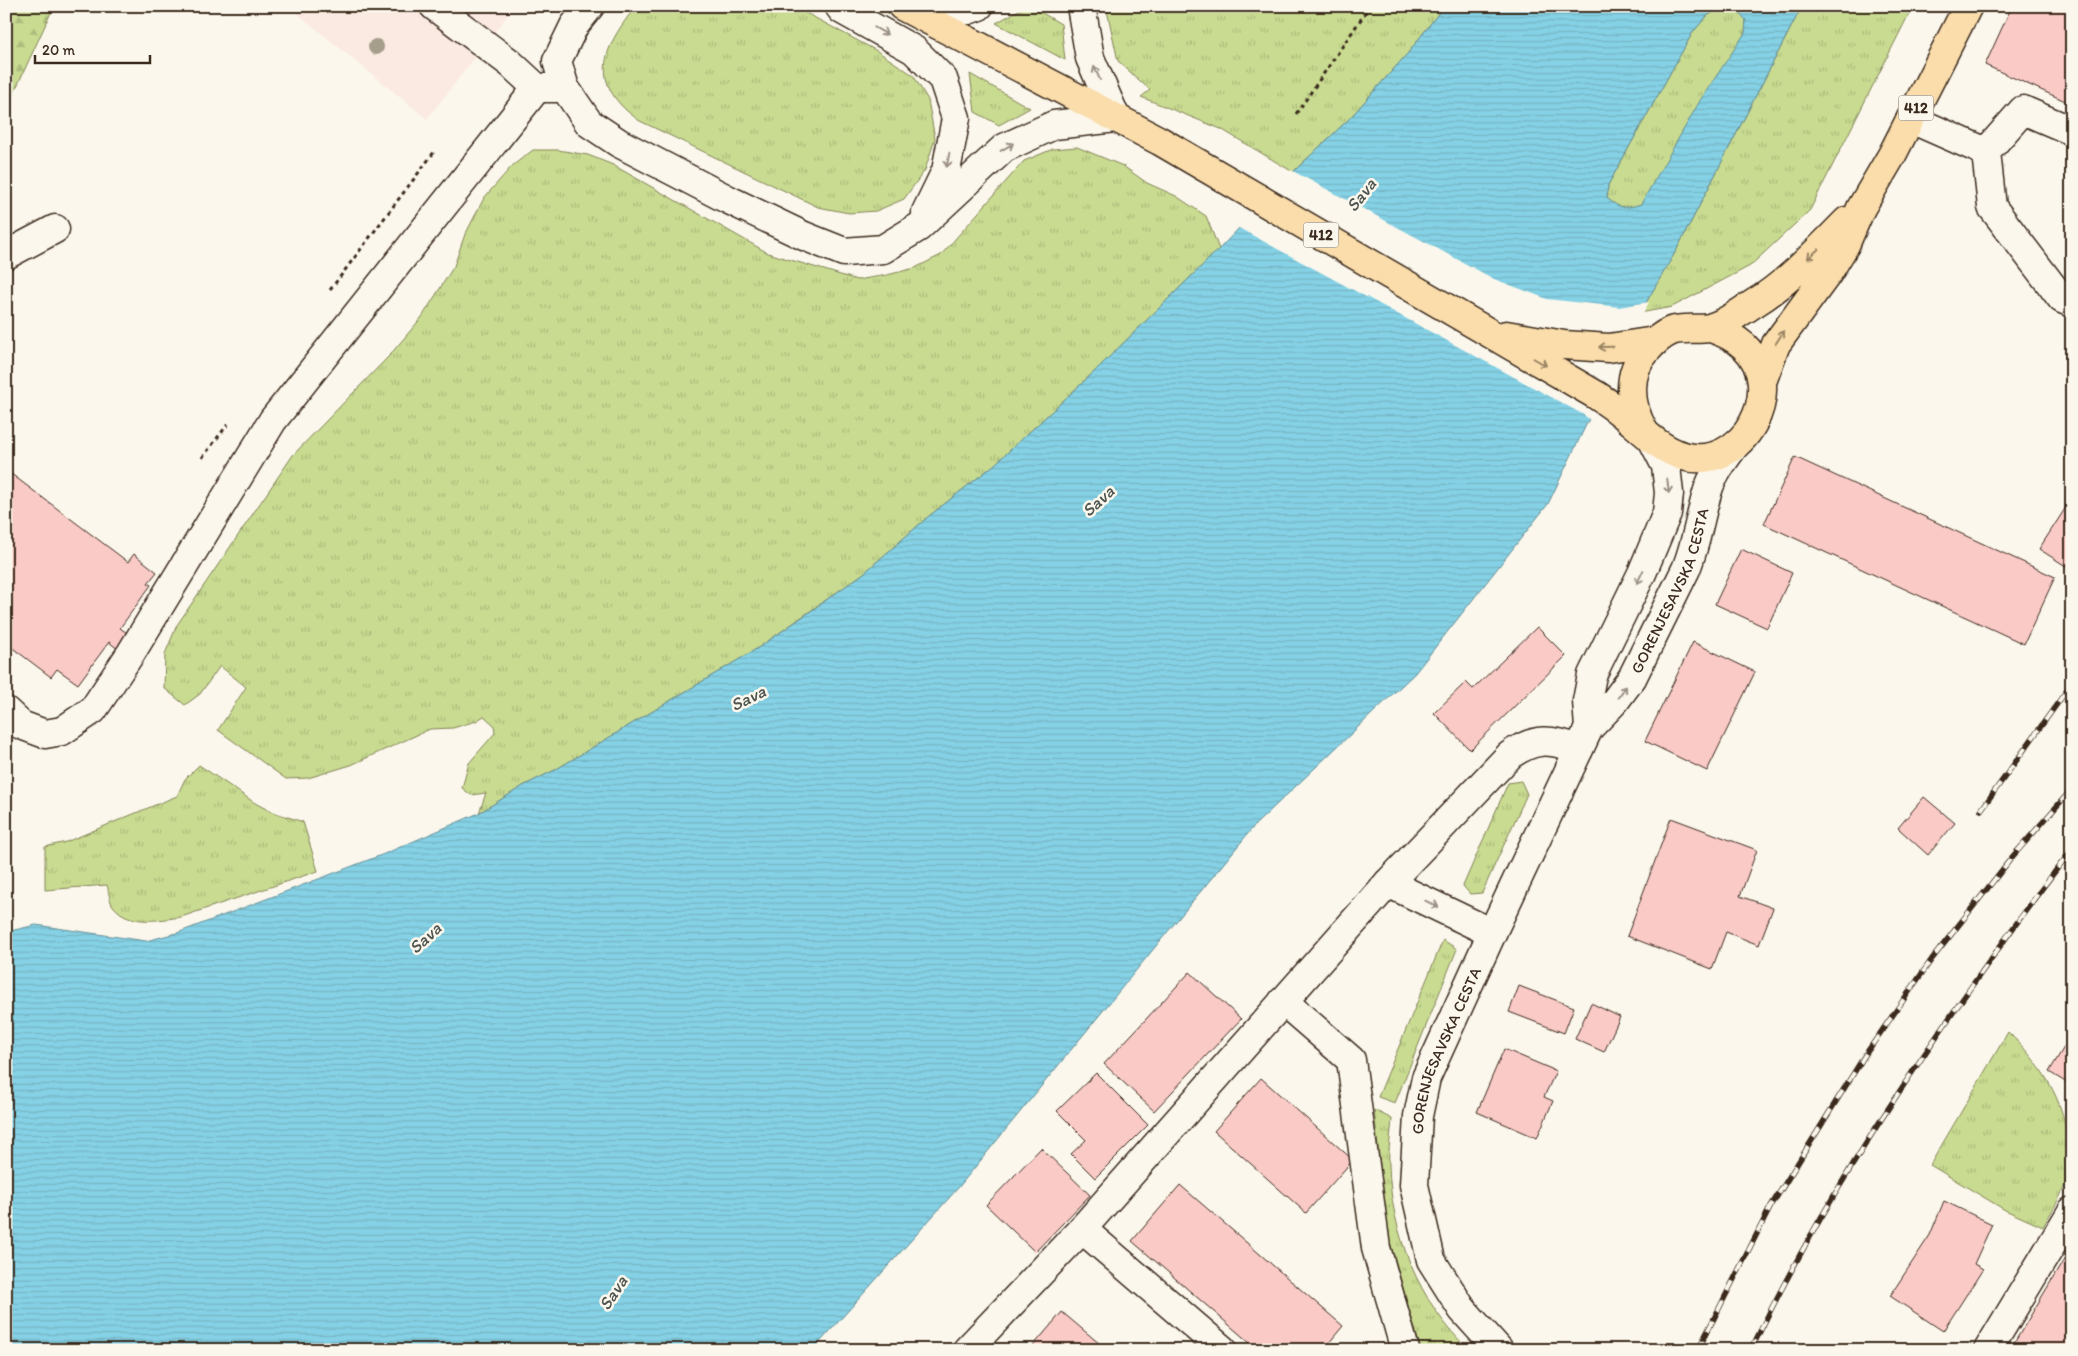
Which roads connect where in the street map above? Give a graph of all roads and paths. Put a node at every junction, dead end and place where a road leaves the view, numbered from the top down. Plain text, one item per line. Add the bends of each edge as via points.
1 (434, 6) edge
2 (590, 6) edge
3 (839, 6) edge
4 (902, 6) edge
5 (936, 6) edge
6 (979, 6) edge
7 (1081, 6) edge
8 (1370, 6) edge
9 (1968, 6) edge
10 (537, 88) junction
11 (565, 88) junction
12 (1296, 114) dead end
13 (1116, 118) junction
14 (1911, 119) junction
15 (2072, 131) edge
16 (1986, 152) junction
17 (1861, 208) junction
18 (919, 227) junction
19 (55, 229) dead end
20 (6, 255) edge
21 (2072, 303) edge
22 (1711, 328) junction
23 (1482, 330) junction
24 (1655, 341) junction
25 (1762, 382) junction
26 (1650, 437) junction
27 (1736, 444) junction
28 (6, 711) edge
29 (1584, 739) junction
30 (1388, 883) junction
31 (1492, 933) junction
32 (1284, 1001) junction
33 (2072, 1210) edge
34 (1082, 1229) junction
35 (967, 1350) edge
36 (1223, 1350) edge
37 (1405, 1350) edge
38 (1499, 1350) edge
39 (1988, 1350) edge

1 - 10 street via 510,63
2 - 11 street via 574,26 557,61
3 -> 18 street via 914,50 943,79 956,118 946,171
4 - 13 main road, 412
5 - 6 street via 968,10
13 -> 7 street via 1090,58
8 - 12 path
9 - 14 main road, 412
10 - 11 street
10 - 28 street via 272,420 93,710 62,730 45,734 21,725
11 - 18 street via 589,123 619,143 727,200 844,252 883,249
18 -> 13 street via 1004,148 1054,125
13 - 23 main road, 412
14 - 16 street
14 - 17 main road, 412
15 - 16 street via 2022,110
16 - 21 street via 1992,207 2062,299
17 -> 22 main road, 412 via 1780,284 1755,303
25 -> 17 main road, 412 via 1776,344 1828,273
19 - 20 street
22 - 24 main road, 412 via 1672,331
22 - 25 main road, 412 via 1729,335 1745,347
24 -> 23 main road, 412 via 1609,348 1564,345
23 -> 26 main road, 412 via 1596,395
24 - 26 main road, 412 via 1641,357 1633,376 1636,416
25 - 27 main road, 412 via 1762,400 1757,417 1749,432
26 - 27 main road, 412 via 1668,451 1685,456 1704,457
26 -> 29 street, GORENJESAVSKA CESTA via 1666,466 1667,513 1592,675
29 -> 27 street, GORENJESAVSKA CESTA via 1632,678 1693,552 1710,485
29 - 30 street via 1524,744
29 - 31 street, GORENJESAVSKA CESTA
30 -> 31 street
30 - 32 street
31 - 38 street, GORENJESAVSKA CESTA via 1426,1078 1418,1116 1414,1186 1431,1260 1462,1309
32 - 34 street
32 - 37 street via 1351,1060 1376,1248
33 - 39 street
34 - 35 street
34 - 36 street

